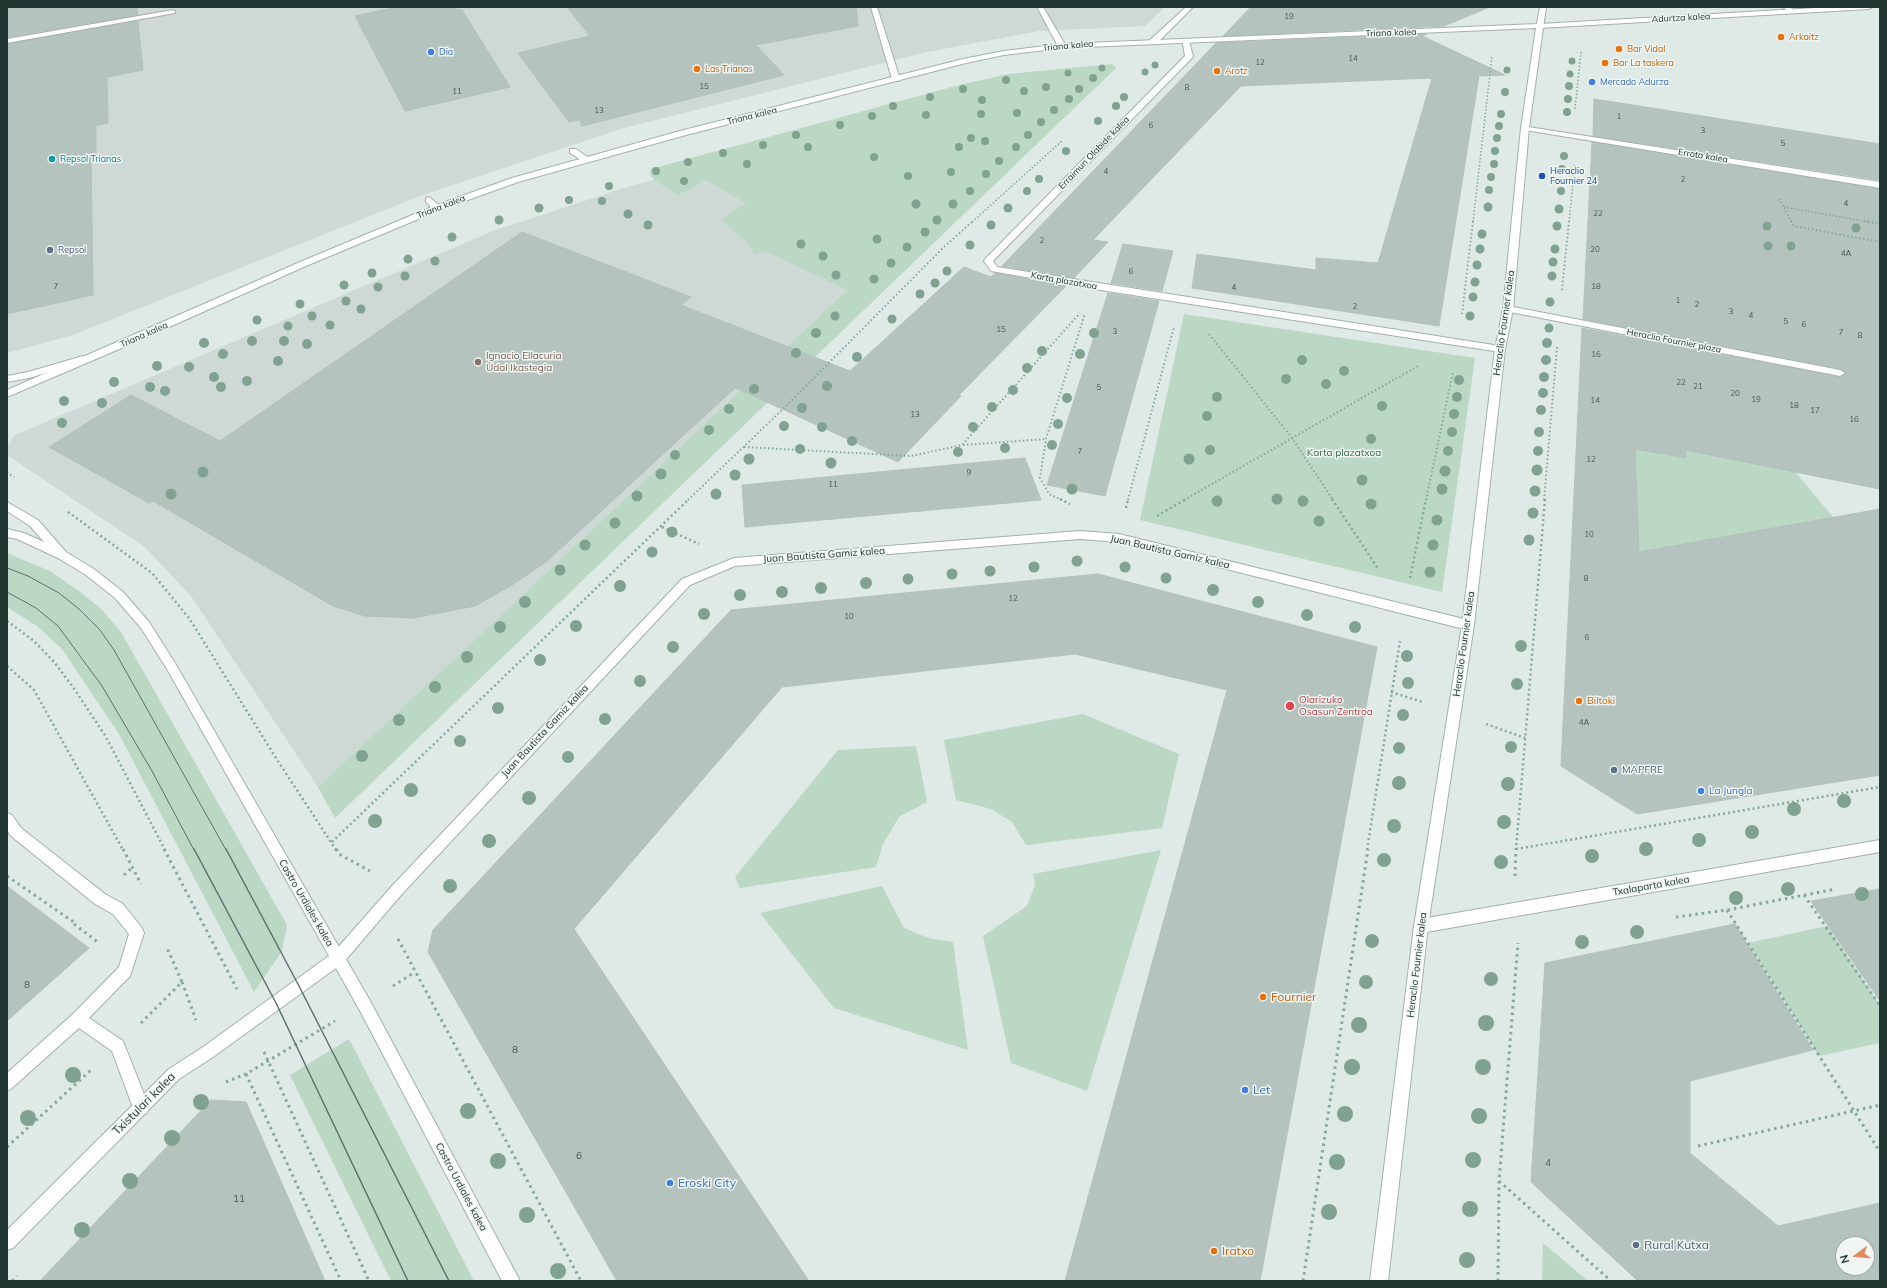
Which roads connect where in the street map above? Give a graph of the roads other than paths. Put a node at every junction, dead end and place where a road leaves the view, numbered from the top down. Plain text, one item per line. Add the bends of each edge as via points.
1 (874, 7) edge
2 (1040, 7) edge
3 (1190, 7) edge
4 (1543, 7) edge
5 (1869, 7) edge
6 (1789, 9) edge
7 (173, 12) dead end
8 (1540, 26) junction
9 (7, 41) edge
10 (1185, 41) junction
11 (1153, 42) junction
12 (1062, 46) junction
13 (896, 79) junction
14 (1525, 128) junction
15 (573, 151) dead end
16 (586, 159) junction
17 (1880, 184) edge
18 (429, 200) dead end
19 (437, 208) junction
20 (988, 261) joint
21 (1508, 309) junction
22 (1500, 349) junction
23 (103, 353) junction
24 (1840, 373) dead end
25 (7, 380) edge
26 (7, 394) edge
27 (7, 506) edge
28 (7, 533) edge
29 (62, 555) junction
30 (1468, 625) junction
31 (7, 819) edge
32 (1880, 846) edge
33 (1421, 926) junction
34 (338, 958) junction
35 (78, 1019) junction
36 (7, 1083) edge
37 (141, 1107) junction
38 (7, 1242) edge
39 (511, 1281) edge
40 (1379, 1281) edge

1 - 13 street
2 - 12 street
3 - 11 street
4 - 8 street, Heraclio Fournier kalea
5 - 6 street, Adurtza kalea
6 - 8 street, Adurtza kalea
7 - 9 street
8 - 10 street, Triana kalea
8 - 14 street, Heraclio Fournier kalea
10 - 11 street, Triana kalea
10 - 20 street, Erraimun Olabide kalea via 1189,56
11 - 12 street, Triana kalea
12 - 13 street, Triana kalea via 1004,53
13 - 16 street, Triana kalea
14 - 17 street, Errota kalea
14 - 21 street, Heraclio Fournier kalea
15 - 16 street
16 - 19 street, Triana kalea via 515,180
18 - 19 street
19 - 23 street, Triana kalea
20 - 22 street, Karta plazatxoa via 994,269
21 - 22 street, Heraclio Fournier kalea
21 - 24 street, Heraclio Fournier plaza
22 - 30 street, Heraclio Fournier kalea
23 - 25 street
23 - 26 street, Triana kalea
27 - 29 street, Castro Urdiales kalea via 34,524
28 - 29 street, Castro Urdiales kalea via 20,536
29 - 34 street, Castro Urdiales kalea via 90,572 119,595 145,625
30 - 33 street, Heraclio Fournier kalea
30 - 34 street, Juan Bautista Gamiz kalea via 1119,538 1080,535 734,562 686,582 397,890
31 - 35 street via 16,832 88,890 118,908 138,934 125,971
32 - 33 street, Txalaparta kalea
33 - 40 street, Heraclio Fournier kalea
34 - 37 street, Txistulari kalea via 174,1074
34 - 39 street, Castro Urdiales kalea
35 - 36 street
35 - 37 street via 118,1046
37 - 38 street, Txistulari kalea

